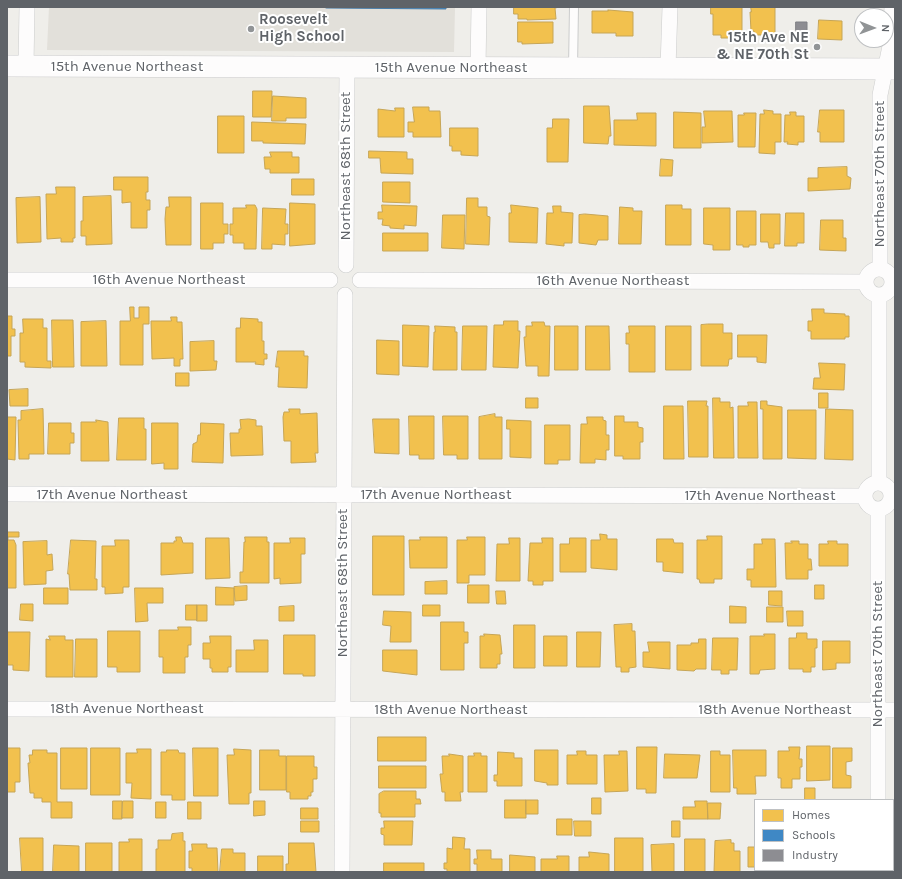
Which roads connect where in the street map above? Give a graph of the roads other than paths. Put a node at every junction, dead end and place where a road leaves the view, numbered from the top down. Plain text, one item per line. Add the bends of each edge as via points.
1 (27, 7) edge
2 (479, 7) edge
3 (574, 7) edge
4 (670, 7) edge
5 (892, 7) edge
6 (17, 66) edge
7 (347, 67) junction
8 (478, 68) junction
9 (573, 68) junction
10 (668, 68) junction
11 (891, 69) edge
12 (346, 265) junction
13 (880, 270) junction
14 (7, 280) edge
15 (330, 280) junction
16 (360, 280) junction
17 (866, 282) junction
18 (893, 283) edge
19 (345, 295) junction
20 (879, 295) junction
21 (879, 483) junction
22 (7, 494) edge
23 (344, 495) junction
24 (865, 496) junction
25 (893, 496) edge
26 (878, 509) junction
27 (7, 709) edge
28 (342, 710) junction
29 (879, 710) junction
30 (895, 710) edge
31 (878, 799) edge
32 (342, 872) edge

1 - 6 street
2 - 8 street
3 - 9 lane
4 - 10 street
5 - 11 street, Northeast 70th Street
6 - 7 main road, 15th Avenue Northeast
7 - 8 main road, 15th Avenue Northeast
7 - 12 street, Northeast 68th Street
8 - 9 main road, 15th Avenue Northeast
9 - 10 main road, 15th Avenue Northeast
10 - 11 main road, 15th Avenue Northeast
11 - 13 street, Northeast 70th Street via 880,96
12 - 15 street via 336,268
12 - 16 street via 357,271
13 - 17 street via 870,273
13 - 18 street via 888,273
14 - 15 street, 16th Avenue Northeast
15 - 19 street via 334,290
16 - 17 street, 16th Avenue Northeast
16 - 19 street via 356,290
17 - 20 street via 869,291
18 - 20 street via 889,290
19 - 23 street, Northeast 68th Street
20 - 21 street
21 - 24 street via 869,487
21 - 25 street via 887,487
22 - 23 street, 17th Avenue Northeast
23 - 24 street, 17th Avenue Northeast
23 - 28 street, Northeast 68th Street
24 - 26 street via 869,505
25 - 26 street via 889,504
26 - 29 street, Northeast 70th Street
27 - 28 street, 18th Avenue Northeast
28 - 29 street, 18th Avenue Northeast
28 - 32 street, Northeast 68th Street
29 - 30 street, 18th Avenue Northeast
29 - 31 street, Northeast 70th Street

